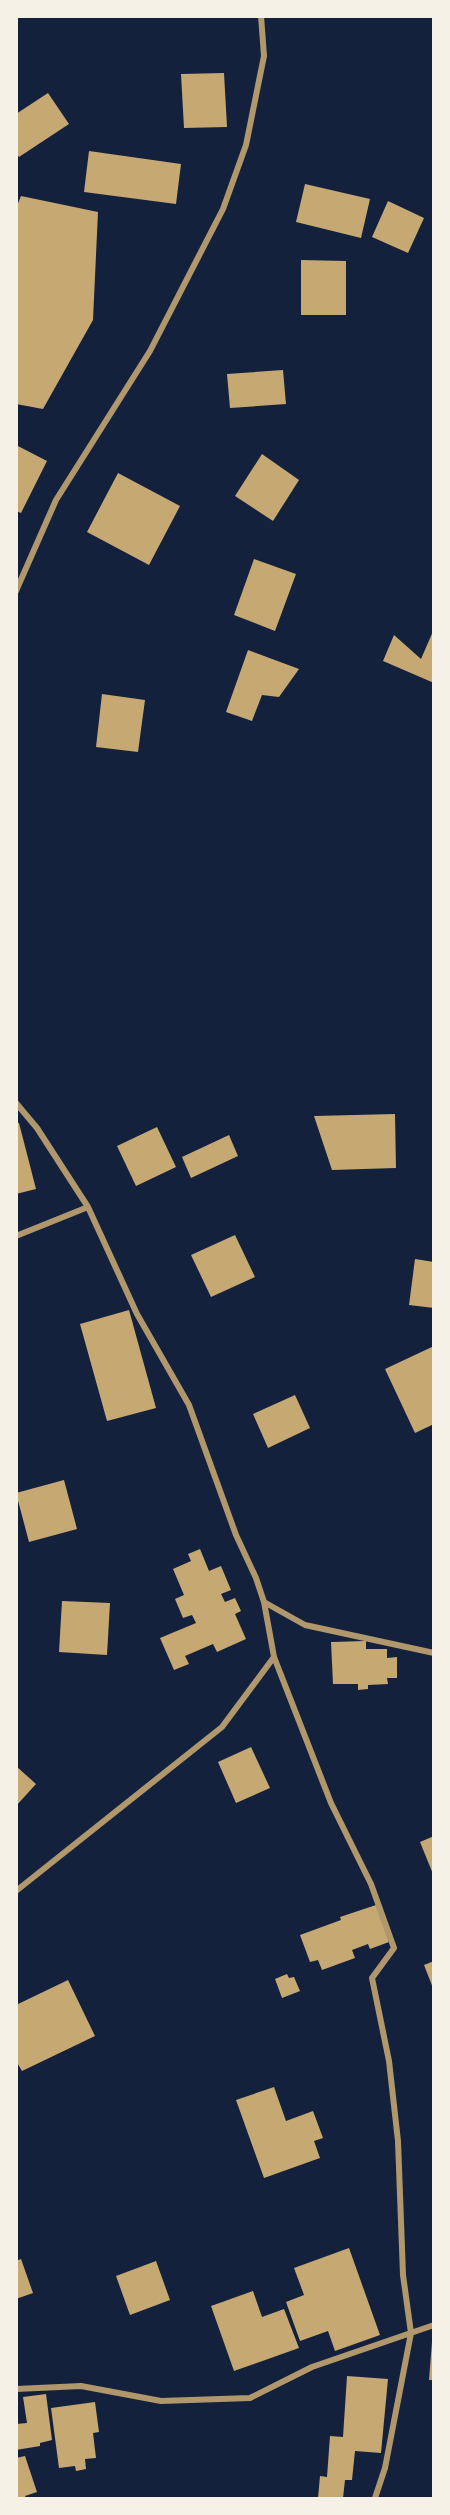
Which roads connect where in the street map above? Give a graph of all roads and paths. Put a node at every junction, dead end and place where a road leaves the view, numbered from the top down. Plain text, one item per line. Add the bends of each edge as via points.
1 (261, 16) edge
2 (16, 591) edge
3 (16, 1103) edge
4 (88, 1207) junction
5 (16, 1236) edge
6 (264, 1602) junction
7 (434, 1653) edge
8 (274, 1656) junction
9 (16, 1890) edge
10 (434, 2325) edge
11 (411, 2333) junction
12 (16, 2389) edge
13 (375, 2499) edge

1 - 2 street via 264,56 246,145 223,209 150,351 56,501
3 - 4 street via 37,1128
4 - 5 street
4 - 6 street via 137,1314 189,1405
6 - 7 street via 305,1625
6 - 8 street
8 - 9 street via 222,1727
8 - 11 street via 331,1803 371,1884 394,1948 372,1978 389,2061 403,2275
10 - 11 street
11 - 12 street via 312,2367 250,2398 161,2401 81,2386
11 - 13 street via 385,2468

